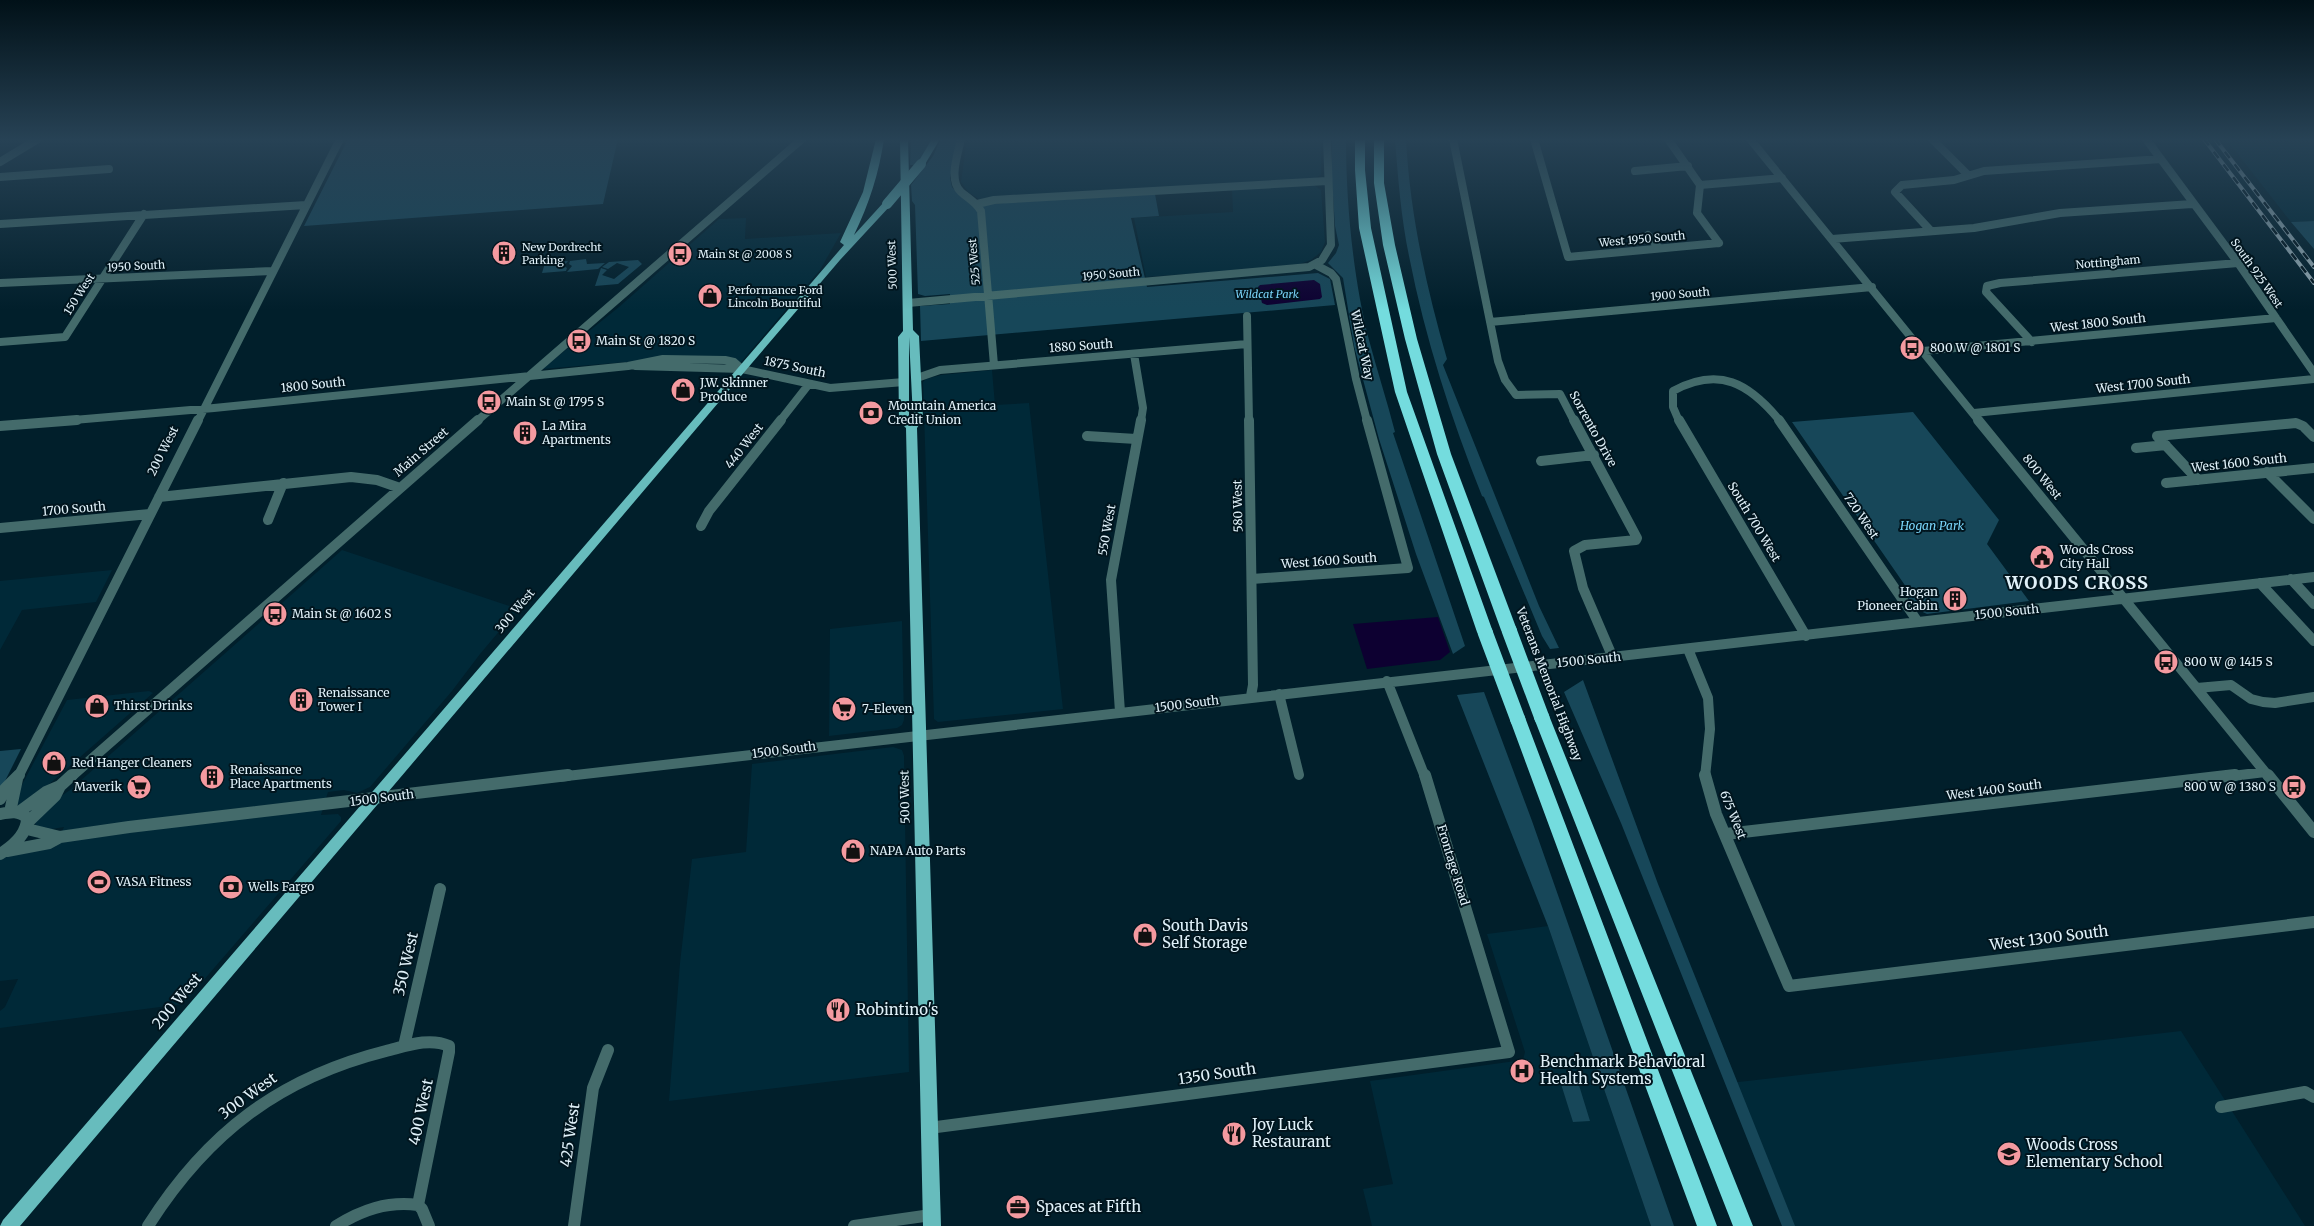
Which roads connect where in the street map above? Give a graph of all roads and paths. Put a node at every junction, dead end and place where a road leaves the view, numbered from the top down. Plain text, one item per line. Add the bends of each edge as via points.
1 (310, 196) edge
2 (735, 196) edge
3 (866, 196) edge
4 (894, 196) edge
5 (905, 196) edge
6 (967, 196) edge
7 (1060, 196) edge
8 (1328, 196) edge
9 (1362, 196) edge
10 (1381, 196) edge
11 (1465, 196) edge
12 (1551, 196) edge
13 (1699, 196) edge
14 (1797, 196) edge
15 (1899, 196) edge
16 (2187, 196) edge
17 (978, 204) junction
18 (2192, 204) junction
19 (306, 205) junction
20 (144, 214) junction
21 (0, 224) edge
22 (1931, 230) junction
23 (1648, 234) dead end
24 (1832, 239) junction
25 (1659, 248) junction
26 (837, 258) junction
27 (2238, 263) junction
28 (1316, 265) junction
29 (272, 271) junction
30 (103, 278) junction
31 (0, 283) edge
32 (1872, 287) junction
33 (988, 296) junction
34 (908, 303) junction
35 (1246, 316) dead end
36 (2276, 318) junction
37 (1490, 322) junction
38 (908, 331) junction
39 (0, 342) edge
40 (2032, 342) junction
41 (1247, 344) junction
42 (1923, 351) junction
43 (1134, 354) junction
44 (994, 365) junction
45 (742, 369) junction
46 (2314, 373) edge
47 (528, 376) junction
48 (917, 378) junction
49 (2314, 380) edge
50 (904, 382) junction
51 (809, 384) junction
52 (203, 409) junction
53 (1974, 412) junction
54 (1783, 424) joint
55 (0, 426) edge
56 (911, 426) junction
57 (1087, 436) dead end
58 (2314, 437) edge
59 (1136, 439) junction
60 (2166, 446) junction
61 (2136, 448) dead end
62 (1594, 455) junction
63 (1541, 461) dead end
64 (2314, 468) edge
65 (2267, 472) junction
66 (2198, 480) junction
67 (283, 483) junction
68 (2166, 483) dead end
69 (400, 488) junction
70 (159, 496) junction
71 (150, 514) junction
72 (2314, 519) edge
73 (268, 520) dead end
74 (701, 526) dead end
75 (0, 528) edge
76 (1408, 568) joint
77 (2314, 577) edge
78 (1252, 579) junction
79 (2291, 579) junction
80 (2260, 583) junction
81 (2125, 599) junction
82 (2314, 604) edge
83 (1918, 622) junction
84 (1806, 636) junction
85 (2314, 641) edge
86 (1688, 649) junction
87 (1613, 658) junction
88 (1388, 681) junction
89 (2197, 688) junction
90 (1279, 694) junction
91 (1250, 696) junction
92 (2314, 697) edge
93 (1120, 712) junction
94 (919, 735) junction
95 (2265, 772) junction
96 (1299, 775) dead end
97 (17, 779) junction
98 (60, 786) junction
99 (0, 799) edge
100 (373, 799) junction
101 (9, 813) edge
102 (27, 826) junction
103 (2314, 832) edge
104 (1726, 834) junction
105 (60, 837) junction
106 (4, 853) edge
107 (440, 890) dead end
108 (2314, 922) edge
109 (1789, 986) joint
110 (404, 1046) junction
111 (608, 1050) dead end
112 (1509, 1052) joint
113 (2310, 1095) edge
114 (2221, 1107) dead end
115 (929, 1128) junction
116 (418, 1205) junction
117 (932, 1220) edge
118 (9, 1226) edge
119 (148, 1226) edge
120 (336, 1226) edge
121 (430, 1226) edge
122 (574, 1226) edge
123 (854, 1226) edge
124 (1706, 1226) edge
125 (1743, 1226) edge

1 - 19 street, 200 West
2 - 47 street, Main Street
3 - 26 main road
4 - 26 main road, bridge
5 - 34 main road, 500 West
6 - 17 street
7 - 17 street
8 - 28 street via 1331,245
9 - 124 highway, bridge via 1365,228 1401,392 1518,720
10 - 125 highway, Veterans Memorial Highway, bridge via 1388,245 1411,339 1444,454 1542,718
11 - 37 street, Sorrento Drive
12 - 25 street, West 1950 South via 1568,257
13 - 25 street, West 1950 South via 1697,213 1719,243
14 - 24 street, 800 West
15 - 22 street
16 - 18 street, South 925 West
17 - 33 street, 525 West
18 - 22 street via 2060,214 1974,228
18 - 27 street, South 925 West
19 - 20 street
19 - 29 street, 200 West
20 - 21 street
20 - 30 street, 150 West
22 - 24 street
23 - 25 street
24 - 32 street, 800 West
26 - 45 main road
27 - 36 street, South 925 West
27 - 40 street, Nottingham via 1987,286 1986,292
28 - 33 street, 1950 South via 1255,274
28 - 76 street, Wildcat Way via 1331,273 1337,283 1356,380
29 - 30 street, 1950 South
29 - 52 street, 200 West
30 - 31 street, 1950 South
30 - 39 street, 150 West via 65,337
32 - 37 street, 1900 South
32 - 42 street, 800 West
33 - 34 street, 1950 South
33 - 44 street, 525 West
34 - 38 main road, 500 West
35 - 41 street, 580 West
36 - 40 street, West 1800 South
36 - 46 street, South 925 West
37 - 62 street, Sorrento Drive via 1498,361 1516,396 1560,394
38 - 48 main road, 500 West via 914,336
38 - 50 main road, 500 West via 903,337
40 - 42 street, West 1800 South
41 - 43 street, 1880 South
41 - 78 street, 580 West
42 - 53 street, 800 West
43 - 44 street, 1880 South
43 - 59 street, 550 West via 1143,408
44 - 48 street, 1880 South via 940,370
45 - 47 street, 1800 South via 628,366
45 - 51 street, 1875 South
45 - 100 main road, 300 West
47 - 52 street, 1800 South
47 - 69 street, Main Street
48 - 56 main road, 500 West via 918,419
49 - 53 street, West 1700 South
50 - 51 street, 1875 South via 838,388
50 - 56 main road, 500 West via 904,421
51 - 74 street, 440 West via 708,511
52 - 55 street, 1800 South
52 - 70 street, 200 West
53 - 81 street, 800 West
54 - 83 street, 720 West
54 - 84 street, South 700 West via 1752,391 1729,381 1706,377 1686,382 1673,391 1674,407 1680,422
56 - 94 main road, 500 West
57 - 59 street
58 - 60 street via 2296,423 2158,436
59 - 93 street, 550 West via 1111,580
60 - 61 street
60 - 66 street
62 - 63 street
62 - 87 street, Sorrento Drive via 1637,538 1585,545 1574,551 1583,588
64 - 65 street, West 1600 South
65 - 66 street, West 1600 South
65 - 72 street
66 - 68 street, West 1600 South
67 - 69 street via 351,477 377,480
67 - 70 street
67 - 73 street
69 - 98 street, Main Street
70 - 71 street, 200 West
71 - 75 street, 1700 South
71 - 97 street, 200 West
76 - 78 street, West 1600 South
77 - 79 street, 1500 South
78 - 91 street, 580 West via 1253,685
79 - 80 street, 1500 South
79 - 82 street
80 - 81 street, 1500 South
80 - 85 street
81 - 83 street, 1500 South
81 - 89 street, 800 West
83 - 84 street, 1500 South
84 - 86 street, 1500 South
86 - 87 street, 1500 South
86 - 104 street, 675 West via 1708,698 1710,729 1705,778
87 - 88 street, 1500 South
88 - 90 street, 1500 South
88 - 112 street, Frontage Road via 1423,769
89 - 92 street via 2231,685 2251,699 2269,702
89 - 95 street, 800 West
90 - 91 street, 1500 South
90 - 96 street
91 - 93 street, 1500 South
93 - 94 street, 1500 South
94 - 100 street, 1500 South
94 - 115 main road, 500 West
95 - 103 street, 800 West
95 - 104 street, West 1400 South
97 - 99 street, 200 West
97 - 101 street, 200 West
98 - 101 street, Main Street
98 - 102 street, Main Street via 55,796
100 - 105 street, 1500 South
100 - 118 main road, 200 West
101 - 102 street via 26,818
102 - 105 street, 1500 South via 39,834 53,833
102 - 106 street, Main Street via 16,844
104 - 109 street, 675 West
105 - 106 street, 1500 South
107 - 110 street, 350 West
108 - 109 street, West 1300 South
110 - 116 street, 400 West via 432,1042 449,1046
110 - 119 street, 300 West via 336,1063 272,1096 242,1117 171,1190
111 - 122 street, 425 West via 593,1088
112 - 115 street, 1350 South
113 - 114 street
115 - 117 main road, 500 West
116 - 120 street via 402,1202 383,1204
116 - 121 street
117 - 123 street

